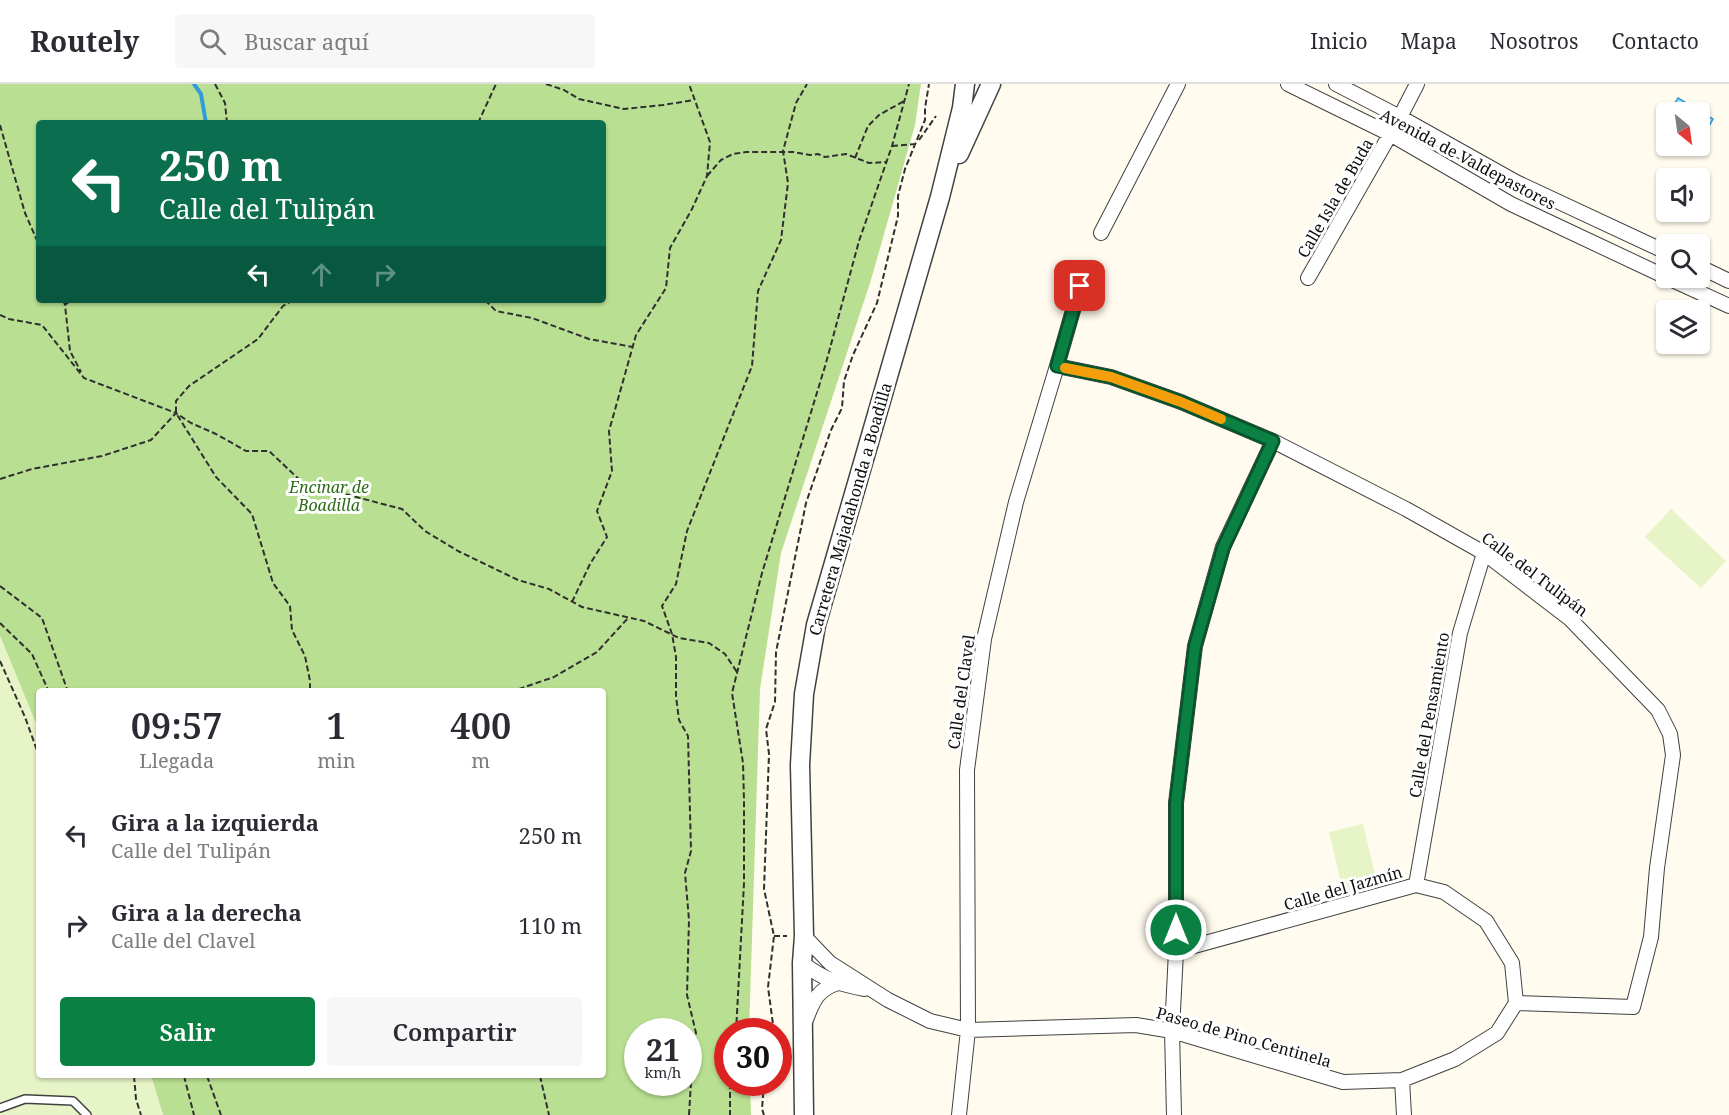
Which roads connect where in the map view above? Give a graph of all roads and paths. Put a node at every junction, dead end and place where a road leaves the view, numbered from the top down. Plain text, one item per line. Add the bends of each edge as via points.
1 (215, 84) edge
2 (496, 84) edge
3 (546, 84) edge
4 (689, 84) edge
5 (807, 84) edge
6 (909, 84) edge
7 (928, 84) edge
8 (965, 84) edge
9 (990, 84) edge
10 (1178, 84) edge
11 (1287, 84) edge
12 (1336, 84) edge
13 (1417, 84) edge
14 (694, 100) junction
15 (906, 100) junction
16 (936, 116) dead end
17 (1400, 117) junction
18 (227, 120) edge
19 (479, 120) edge
20 (0, 125) edge
21 (1390, 134) junction
22 (917, 144) junction
23 (892, 146) junction
24 (783, 152) junction
25 (855, 158) junction
26 (886, 162) junction
27 (706, 176) junction
28 (940, 197) junction
29 (1101, 233) dead end
30 (36, 238) edge
31 (1656, 247) edge
32 (1656, 272) edge
33 (1710, 272) edge
34 (1308, 278) dead end
35 (1729, 281) edge
36 (1080, 286) dead end
37 (1691, 288) edge
38 (67, 303) edge
39 (288, 303) edge
40 (489, 303) edge
41 (65, 305) joint
42 (1729, 306) edge
43 (0, 315) edge
44 (633, 347) junction
45 (1057, 366) junction
46 (84, 378) junction
47 (176, 413) junction
48 (1273, 441) junction
49 (0, 479) edge
50 (1484, 553) junction
51 (0, 586) edge
52 (572, 602) junction
53 (629, 617) junction
54 (0, 623) edge
55 (672, 634) junction
56 (0, 661) edge
57 (738, 672) junction
58 (47, 688) edge
59 (67, 688) edge
60 (310, 688) edge
61 (522, 688) edge
62 (36, 748) edge
63 (1416, 885) junction
64 (774, 936) dead end
65 (796, 936) junction
66 (1176, 951) junction
67 (802, 963) junction
68 (837, 983) junction
69 (872, 990) junction
70 (1516, 1003) junction
71 (737, 1018) edge
72 (802, 1026) junction
73 (968, 1030) junction
74 (1172, 1030) junction
75 (134, 1078) edge
76 (185, 1078) edge
77 (208, 1078) edge
78 (540, 1078) edge
79 (1402, 1080) junction
80 (730, 1096) edge
81 (763, 1096) edge
82 (0, 1108) edge
83 (87, 1115) edge
84 (141, 1115) edge
85 (194, 1115) edge
86 (221, 1115) edge
87 (549, 1115) edge
88 (689, 1115) edge
89 (730, 1115) edge
90 (764, 1115) edge
91 (804, 1115) edge
92 (959, 1115) edge
93 (1174, 1115) edge
94 (1404, 1115) edge

1 - 18 path via 225,103
2 - 19 path
3 - 14 path via 579,99 624,109
4 - 14 path
5 - 24 path via 796,103
6 - 15 path
7 - 22 path via 925,120
8 - 28 street, Carretera Majadahonda a Boadilla
9 - 28 street, Carretera Majadahonda a Boadilla
10 - 29 street
11 - 21 street, Avenida de Valdepastores
12 - 17 street, Avenida de Valdepastores
13 - 17 street, Calle Isla de Buda
14 - 27 path via 710,142
15 - 23 path
15 - 25 path via 868,126
16 - 22 path
17 - 21 street, Calle Isla de Buda
17 - 31 street, Avenida de Valdepastores via 1516,182
20 - 30 path
21 - 32 street, Avenida de Valdepastores via 1511,204
21 - 34 street, Calle Isla de Buda
22 - 23 path
23 - 26 path
24 - 25 path via 846,154
24 - 27 path via 733,154
24 - 55 path via 788,183 782,240 758,291 752,366 687,531 676,584 662,606
25 - 26 path via 869,163
26 - 57 path via 859,241 762,573
27 - 44 path via 669,248 666,288 636,335
28 - 65 street, Carretera Majadahonda a Boadilla via 816,625 804,694
33 - 35 street
36 - 45 street, Calle del Clavel
37 - 42 street, Avenida de Valdepastores
38 - 41 path
39 - 47 path via 258,339 189,386 176,401
40 - 44 path via 496,311 532,318 589,339
41 - 46 path via 70,351
43 - 46 path via 42,325
44 - 52 path via 609,431 612,471 597,511 607,537
45 - 48 street, Calle del Tulipán via 1111,377
45 - 73 street, Calle del Clavel via 1016,502 984,639 967,770
46 - 47 path
47 - 49 path via 151,440 102,456
47 - 52 path via 246,451 269,452 303,483 402,509 426,531 458,551
47 - 60 path via 216,477 252,514 273,583 290,606 292,630 305,656
48 - 50 street, Calle del Tulipán
48 - 66 street via 1223,548 1195,646 1176,803
50 - 63 street, Calle del Pensamiento via 1460,633
50 - 70 street, Calle del Tulipán via 1570,619 1658,710 1670,734 1673,755 1651,937 1633,1007
51 - 59 path via 42,618
52 - 53 path
53 - 55 path
53 - 61 path via 597,652 554,677
54 - 58 path via 32,654
55 - 57 path via 709,643 725,654
55 - 88 path via 679,720 689,746 687,995 696,1033
56 - 62 path
57 - 71 path via 732,693 743,763 744,883
63 - 66 street, Calle del Jazmín
63 - 70 street, Calle del Jazmín via 1444,892 1486,921 1512,963
64 - 65 path
65 - 67 street, Carretera Majadahonda a Boadilla
65 - 69 street
66 - 74 street
67 - 68 street
67 - 72 street, Carretera Majadahonda a Boadilla
68 - 69 street
68 - 72 street via 825,987 816,997
69 - 73 street, Paseo de Pino Centinela via 930,1021
70 - 79 street, Paseo de Pino Centinela via 1497,1033 1455,1059
72 - 91 street, Carretera Majadahonda a Boadilla
73 - 74 street, Paseo de Pino Centinela via 1136,1025
73 - 92 street, Calle del Clavel
74 - 79 street, Paseo de Pino Centinela via 1343,1082
74 - 93 street
75 - 84 path
76 - 85 path
77 - 86 path
78 - 87 path
79 - 94 street
80 - 89 path
81 - 90 path
82 - 83 lane via 25,1099 73,1101

